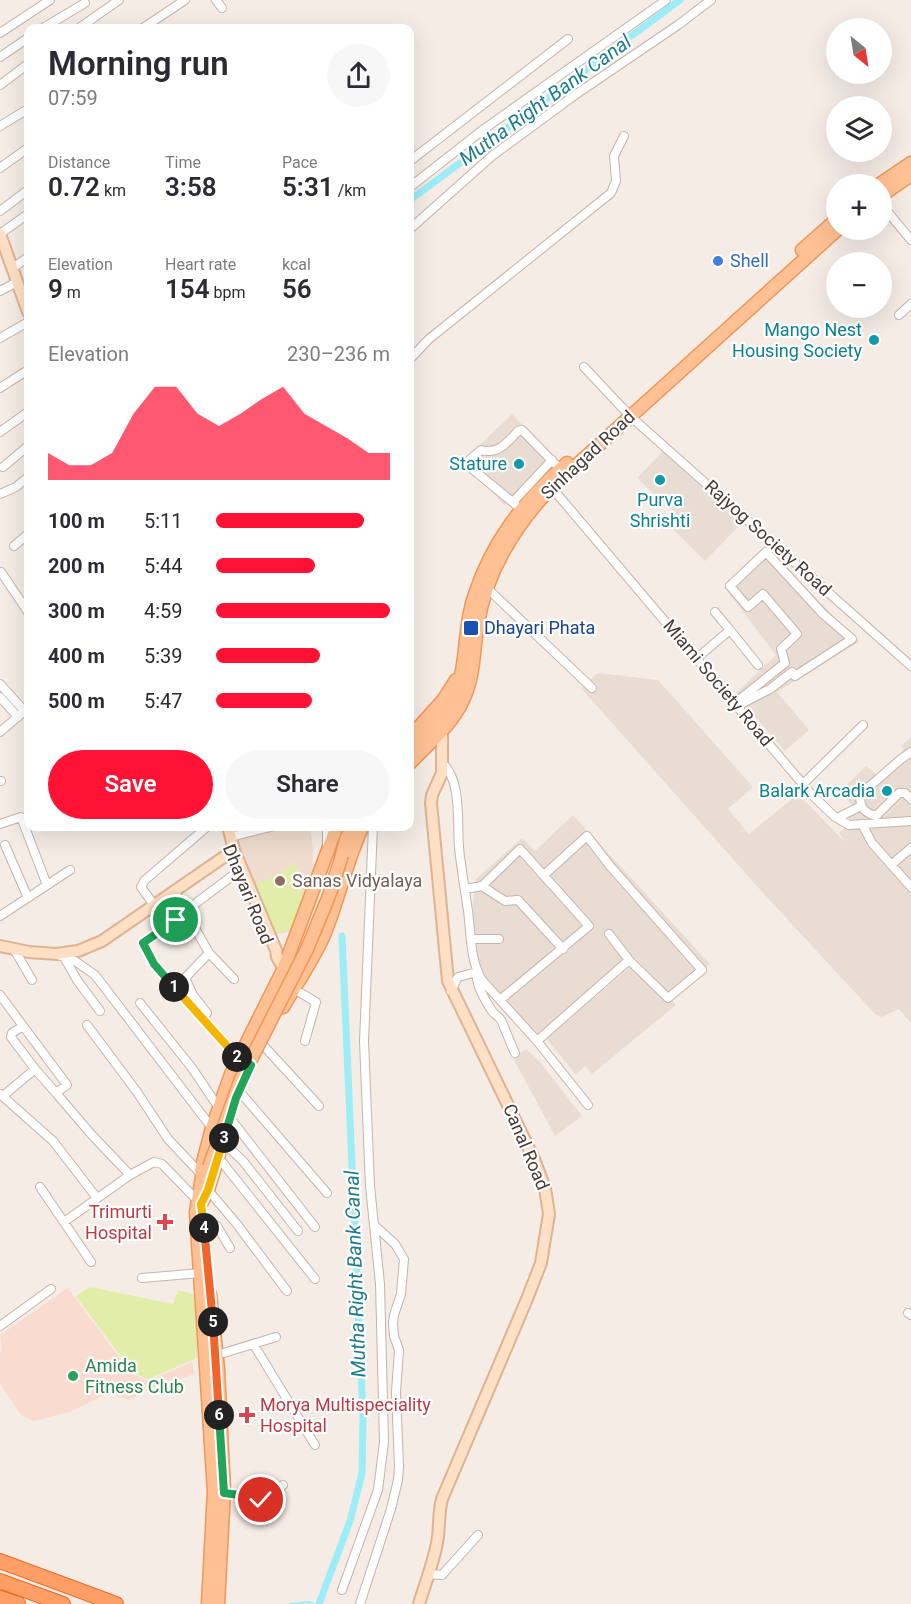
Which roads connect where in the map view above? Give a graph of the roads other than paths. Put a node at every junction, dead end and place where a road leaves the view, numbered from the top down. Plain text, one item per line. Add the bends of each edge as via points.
1 (50, 0) edge
2 (119, 0) edge
3 (185, 0) edge
4 (216, 0) edge
5 (666, 0) edge
6 (711, 0) edge
7 (85, 3) dead end
8 (222, 8) dead end
9 (50, 24) edge
10 (85, 24) edge
11 (148, 24) edge
12 (0, 33) edge
13 (568, 39) dead end
14 (24, 41) edge
15 (0, 57) edge
16 (24, 67) edge
17 (0, 85) edge
18 (24, 111) edge
19 (0, 126) edge
20 (624, 136) dead end
21 (24, 151) edge
22 (414, 158) edge
23 (911, 163) edge
24 (0, 168) edge
25 (911, 175) edge
26 (892, 176) edge
27 (414, 184) edge
28 (892, 188) edge
29 (24, 193) edge
30 (0, 211) edge
31 (24, 217) edge
32 (892, 217) edge
33 (414, 226) edge
34 (0, 234) edge
35 (826, 234) edge
36 (911, 240) edge
37 (3, 254) edge
38 (24, 260) edge
39 (13, 268) junction
40 (18, 282) junction
41 (0, 291) edge
42 (24, 295) edge
43 (911, 304) edge
44 (899, 315) dead end
45 (24, 324) edge
46 (0, 338) edge
47 (414, 355) edge
48 (584, 367) dead end
49 (24, 373) edge
50 (0, 388) edge
51 (627, 413) junction
52 (24, 415) edge
53 (0, 432) edge
54 (24, 449) edge
55 (556, 465) junction
56 (3, 467) dead end
57 (24, 480) edge
58 (552, 488) junction
59 (0, 494) edge
60 (517, 505) junction
61 (24, 537) edge
62 (14, 546) dead end
63 (1, 572) edge
64 (488, 588) junction
65 (24, 606) edge
66 (715, 612) dead end
67 (730, 630) junction
68 (697, 658) junction
69 (463, 665) junction
70 (759, 665) dead end
71 (911, 666) edge
72 (762, 682) junction
73 (0, 684) edge
74 (592, 688) dead end
75 (769, 689) junction
76 (0, 697) edge
77 (736, 704) junction
78 (24, 709) edge
79 (24, 714) edge
80 (18, 717) junction
81 (863, 725) dead end
82 (442, 731) junction
83 (0, 732) edge
84 (414, 733) edge
85 (431, 741) junction
86 (414, 747) edge
87 (911, 752) edge
88 (414, 759) edge
89 (442, 759) junction
90 (414, 767) edge
91 (803, 784) junction
92 (911, 799) edge
93 (861, 806) junction
94 (837, 818) junction
95 (911, 821) edge
96 (0, 824) edge
97 (862, 824) junction
98 (24, 825) edge
99 (26, 831) edge
100 (202, 831) edge
101 (227, 831) edge
102 (329, 831) edge
103 (337, 831) edge
104 (343, 831) edge
105 (350, 831) edge
106 (360, 831) edge
107 (374, 831) edge
108 (5, 845) dead end
109 (911, 848) edge
110 (231, 852) junction
111 (335, 852) junction
112 (891, 865) junction
113 (70, 870) dead end
114 (236, 873) junction
115 (543, 875) junction
116 (47, 885) junction
117 (482, 886) junction
118 (911, 887) edge
119 (465, 889) junction
120 (174, 891) junction
121 (28, 898) junction
122 (154, 905) junction
123 (186, 912) junction
124 (0, 916) edge
125 (609, 934) dead end
126 (471, 939) junction
127 (499, 939) dead end
128 (0, 946) edge
129 (14, 949) junction
130 (563, 949) junction
131 (209, 953) junction
132 (60, 956) junction
133 (277, 957) junction
134 (629, 960) junction
135 (283, 970) junction
136 (477, 972) junction
137 (234, 979) dead end
138 (32, 980) dead end
139 (296, 986) junction
140 (451, 991) junction
141 (0, 995) edge
142 (500, 1000) junction
143 (140, 1003) dead end
144 (100, 1011) dead end
145 (202, 1019) junction
146 (87, 1025) dead end
147 (23, 1026) junction
148 (305, 1041) dead end
149 (537, 1041) junction
150 (262, 1044) junction
151 (515, 1053) dead end
152 (238, 1059) junction
153 (251, 1065) junction
154 (35, 1070) junction
155 (239, 1091) junction
156 (56, 1093) junction
157 (1, 1095) edge
158 (588, 1105) dead end
159 (319, 1107) dead end
160 (219, 1108) junction
161 (230, 1118) junction
162 (212, 1128) junction
163 (223, 1142) junction
164 (208, 1166) junction
165 (130, 1175) junction
166 (40, 1187) dead end
167 (208, 1190) junction
168 (327, 1193) dead end
169 (97, 1198) junction
170 (197, 1201) junction
171 (203, 1218) junction
172 (64, 1222) junction
173 (374, 1226) junction
174 (315, 1227) dead end
175 (298, 1231) dead end
176 (230, 1248) dead end
177 (92, 1262) dead end
178 (201, 1273) junction
179 (142, 1278) dead end
180 (315, 1279) dead end
181 (51, 1289) dead end
182 (287, 1291) dead end
183 (0, 1326) edge
184 (276, 1337) dead end
185 (254, 1345) junction
186 (217, 1355) junction
187 (315, 1445) dead end
188 (284, 1485) dead end
189 (224, 1493) junction
190 (478, 1535) dead end
191 (0, 1561) edge
192 (428, 1575) junction
193 (6, 1584) edge
194 (342, 1590) dead end
195 (89, 1599) edge
196 (63, 1604) edge
197 (116, 1604) edge
198 (208, 1604) edge
199 (218, 1604) edge
200 (360, 1604) edge
201 (420, 1604) edge

1 - 12 street
2 - 10 street
3 - 11 street
4 - 8 street
5 - 27 street
6 - 33 street via 492,156
7 - 9 street
13 - 22 street
14 - 15 street
16 - 17 street
18 - 19 street
20 - 47 street via 614,156 616,181 611,193
21 - 24 street
23 - 26 main road
25 - 28 main road
29 - 30 street
31 - 34 street
32 - 36 street
34 - 37 street
35 - 51 main road, Sinhagad Road
37 - 39 street
38 - 39 street
39 - 40 street
40 - 41 street
40 - 42 street
43 - 44 street
45 - 46 street
48 - 51 street, Rajyog Society Road
49 - 50 street
51 - 55 main road, Sinhagad Road
51 - 58 main road, Sinhagad Road
51 - 71 street, Rajyog Society Road
52 - 53 street
54 - 56 street
55 - 60 main road, Sinhagad Road
55 - 60 street via 522,430 501,448 482,450 468,461 471,468
57 - 59 street
58 - 64 main road, Sinhagad Road via 516,531
58 - 68 street, Miami Society Road
60 - 69 main road, Sinhagad Road via 474,596
61 - 62 street
63 - 65 street
64 - 74 street
64 - 82 main road, Sinhagad Road via 477,625 473,674 459,708
66 - 67 street
67 - 68 street
67 - 70 street
68 - 77 street, Miami Society Road
69 - 84 main road via 444,699
69 - 86 main road via 455,697 446,713
72 - 75 street
72 - 75 street via 784,663 781,649 797,634 763,594 748,607 730,586 766,552 823,614 852,639
72 - 77 street
73 - 78 street
75 - 77 street
76 - 80 street
77 - 91 street, Miami Society Road
79 - 80 street
80 - 83 street
81 - 91 street
82 - 85 main road, Sinhagad Road
82 - 89 street, Canal Road
85 - 88 main road
85 - 90 main road
87 - 93 street via 862,793
89 - 119 street via 456,794
89 - 140 street, Canal Road via 442,773 431,803 445,968
91 - 94 street, Miami Society Road
92 - 93 street via 899,793 876,816
93 - 94 street
94 - 97 street via 849,825
95 - 97 street
96 - 98 street via 21,817
97 - 112 street
99 - 116 street
100 - 122 street via 145,880 141,887
101 - 110 street, Dhayari Road
102 - 111 street
103 - 111 main road
104 - 111 main road
105 - 111 main road
106 - 139 main road via 324,935
107 - 173 street via 364,1041
108 - 121 street
109 - 112 street
110 - 114 street, Dhayari Road
110 - 120 street
110 - 133 street, Dhayari Road
111 - 135 main road via 318,878
111 - 164 main road, bridge via 329,896 307,950 240,1079
112 - 118 street
113 - 116 street
114 - 123 street
114 - 133 street, Dhayari Road via 261,933
115 - 117 street via 520,849
115 - 130 street via 589,927
115 - 134 street via 587,836 702,970 668,998
116 - 121 street
117 - 119 street
117 - 130 street via 505,901 518,900
119 - 126 street
120 - 122 street
120 - 123 street
121 - 124 street
122 - 132 street via 102,941
123 - 131 street
123 - 145 street via 143,943 154,964
125 - 134 street
126 - 127 street
126 - 136 street
128 - 129 street
129 - 132 street
129 - 138 street
130 - 142 street
131 - 137 street
131 - 145 street via 185,978 207,1013
132 - 144 street
132 - 162 street via 95,975
133 - 135 street, Dhayari Road
134 - 149 street
135 - 139 street, Dhayari Road
135 - 152 main road
136 - 140 street via 458,977
136 - 142 street
136 - 151 street via 481,988
139 - 148 street via 316,1002
139 - 150 main road
140 - 192 street, Canal Road via 534,1160 545,1188 549,1214 541,1263 442,1499
141 - 147 street
142 - 149 street
143 - 160 street
145 - 152 street
146 - 164 street via 168,1139
147 - 154 street via 11,1037
147 - 156 street via 67,1085
149 - 158 street
150 - 153 main road
150 - 159 street
152 - 153 street
152 - 160 main road
153 - 155 main road
154 - 156 street
154 - 157 street
155 - 161 main road
155 - 168 street
156 - 165 street
157 - 169 street via 53,1141
160 - 162 main road
161 - 163 main road
161 - 174 street
162 - 164 main road
163 - 164 main road
163 - 175 street via 243,1161
164 - 167 main road
164 - 170 main road
164 - 180 street
165 - 169 street
165 - 170 street via 158,1161
166 - 172 street
167 - 170 main road
167 - 182 street
169 - 172 street
170 - 171 main road
170 - 178 main road
171 - 176 street via 218,1226
171 - 186 main road
172 - 177 street
173 - 194 street via 381,1329 382,1467 366,1527
173 - 200 street via 395,1244 404,1260 393,1323 399,1350 399,1466 391,1509
178 - 179 street
178 - 198 main road via 214,1491
181 - 183 street
184 - 185 street
185 - 186 street
185 - 187 street
186 - 189 main road
188 - 189 street via 256,1501
189 - 199 main road
190 - 192 street via 442,1575
191 - 195 highway
192 - 201 street, Canal Road
193 - 196 highway
195 - 197 highway

